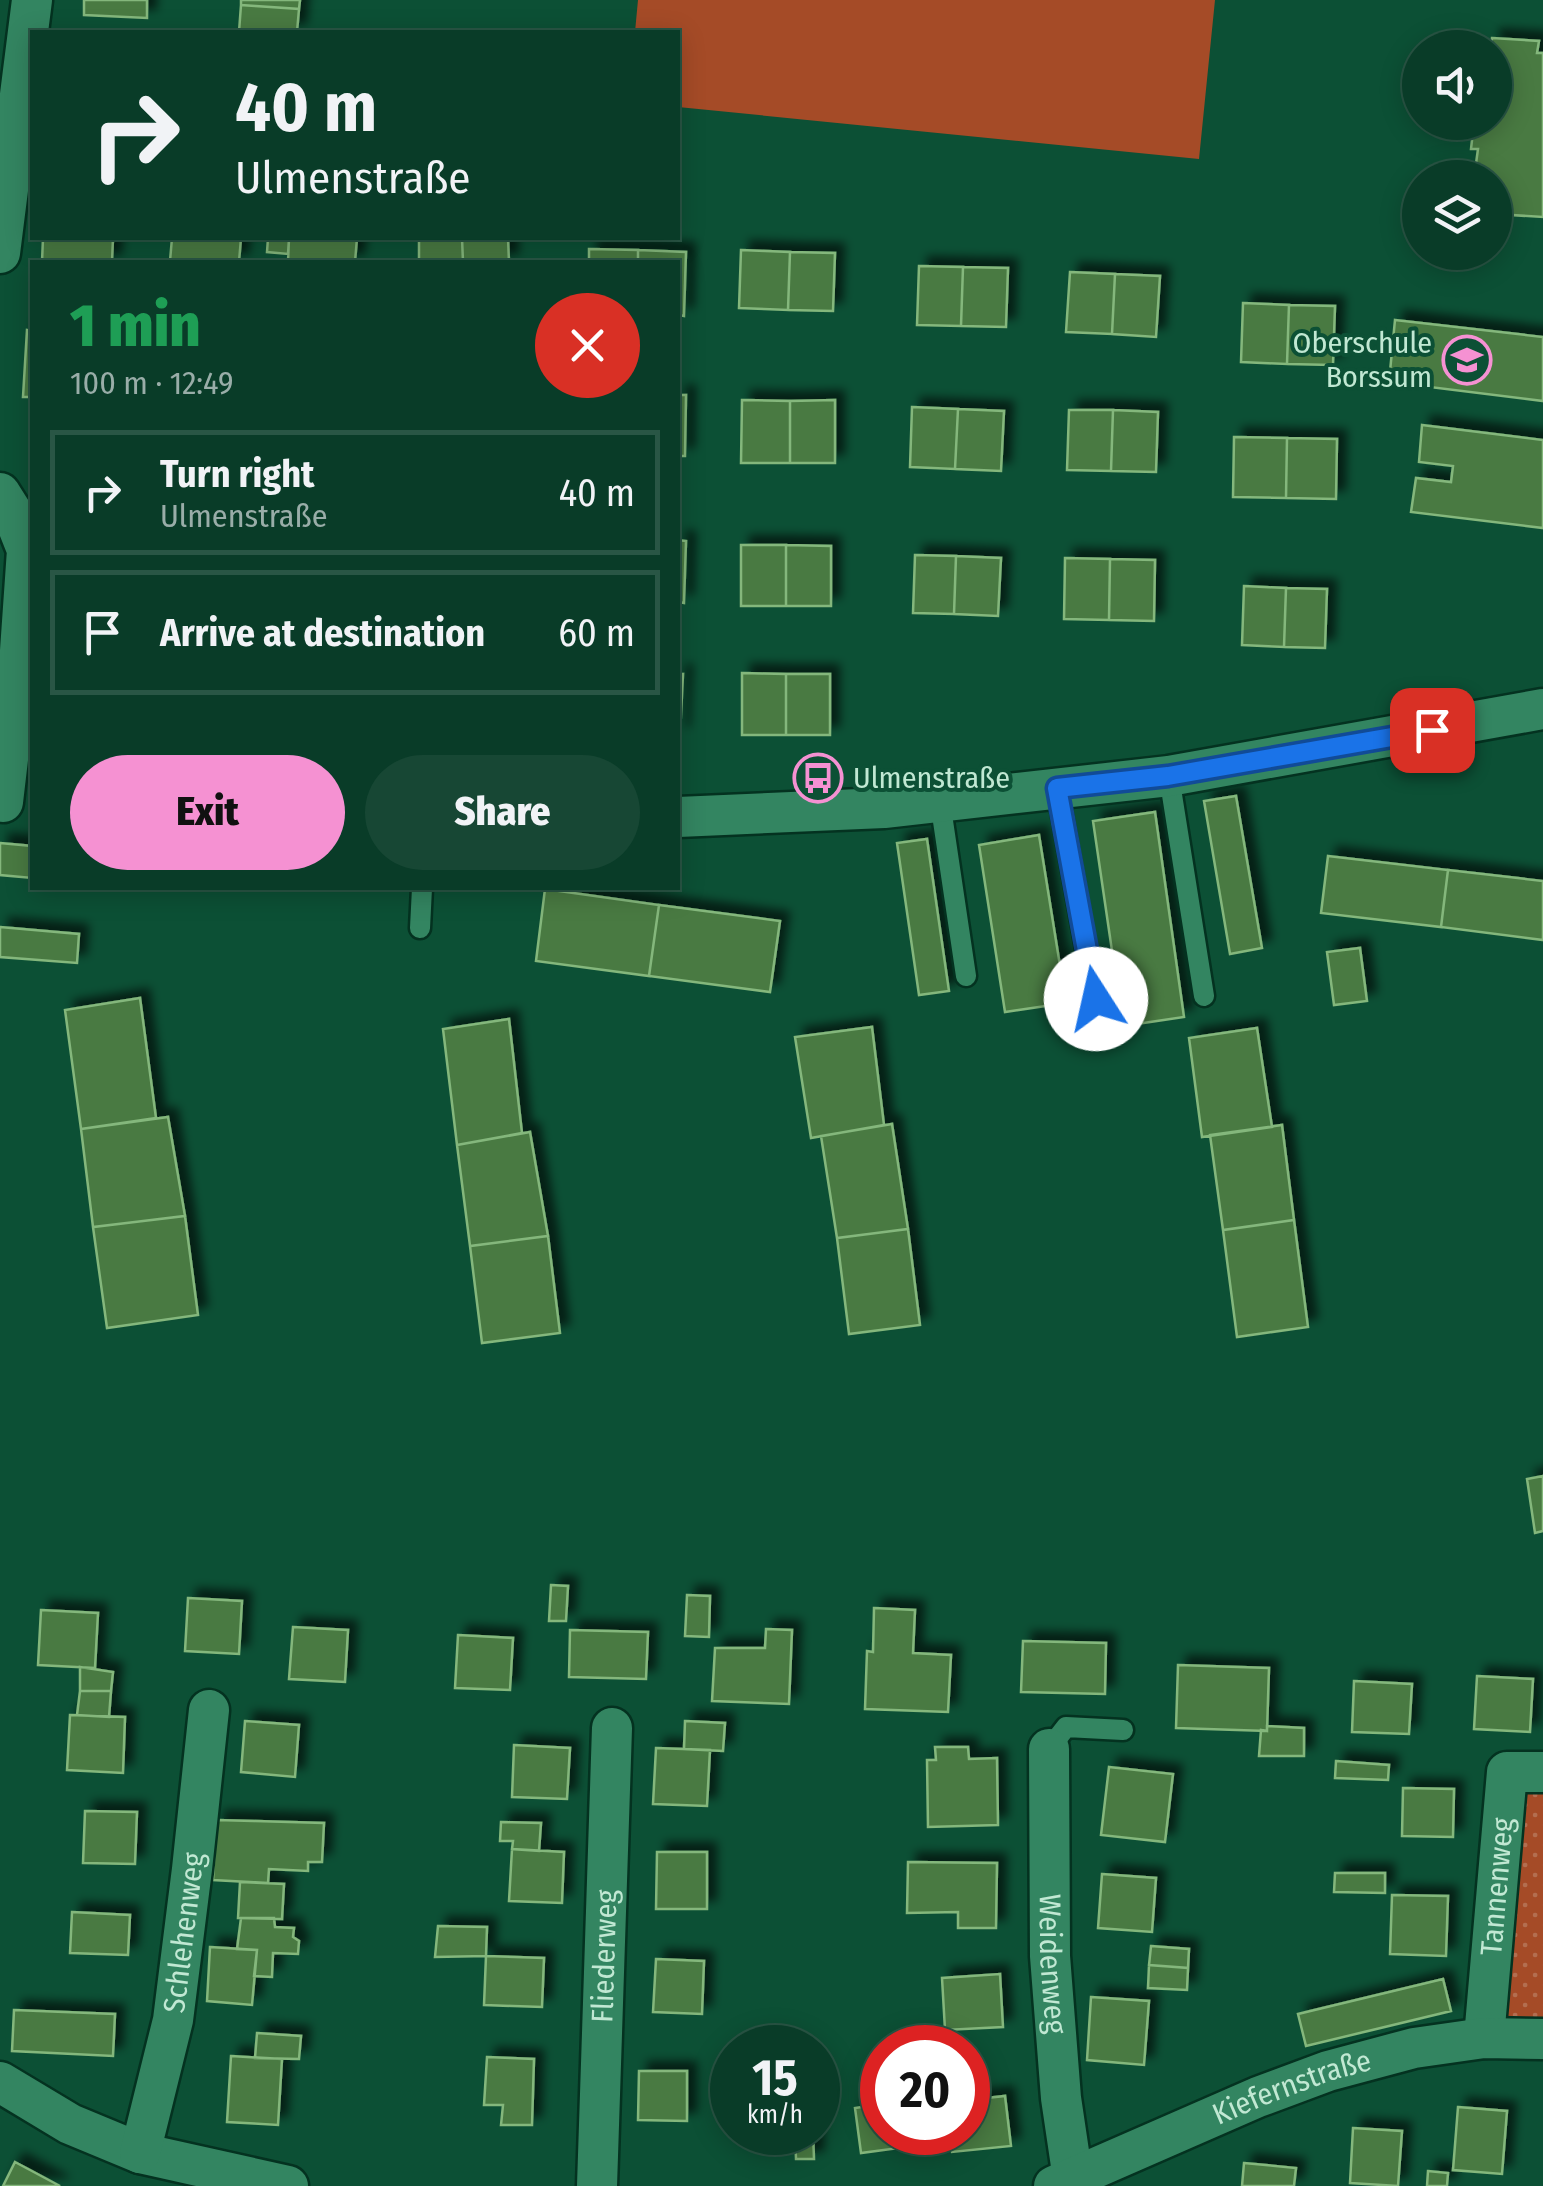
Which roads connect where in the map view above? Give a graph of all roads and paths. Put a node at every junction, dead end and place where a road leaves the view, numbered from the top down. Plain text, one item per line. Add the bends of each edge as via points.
1 (32, 0) edge
2 (0, 253) edge
3 (0, 492) edge
4 (1543, 709) edge
5 (1168, 776) junction
6 (1057, 788) junction
7 (12, 802) edge
8 (940, 802) junction
9 (680, 817) edge
10 (422, 890) edge
11 (420, 928) dead end
12 (966, 976) dead end
13 (1204, 996) dead end
14 (1096, 999) dead end
15 (208, 1710) dead end
16 (612, 1728) dead end
17 (1123, 1730) dead end
18 (1049, 1749) joint
19 (1543, 1772) edge
20 (1484, 2038) junction
21 (1543, 2039) edge
22 (0, 2082) edge
23 (140, 2153) junction
24 (1064, 2183) edge
25 (288, 2186) edge
26 (596, 2186) edge

1 - 2 street
3 - 7 street via 27,550
4 - 5 street
5 - 6 street
5 - 13 lane
6 - 8 street
6 - 14 lane
8 - 9 street
8 - 12 lane
10 - 11 lane
15 - 23 street, Schlehenweg via 173,2020
16 - 26 street, Fliederweg
17 - 18 lane via 1066,1727
18 - 24 street, Weidenweg via 1050,1956
19 - 20 street, Tannenweg via 1507,1772
20 - 21 street, Kiefernstraße
20 - 24 street, Kiefernstraße via 1328,2070
22 - 23 street via 70,2124
23 - 25 street

